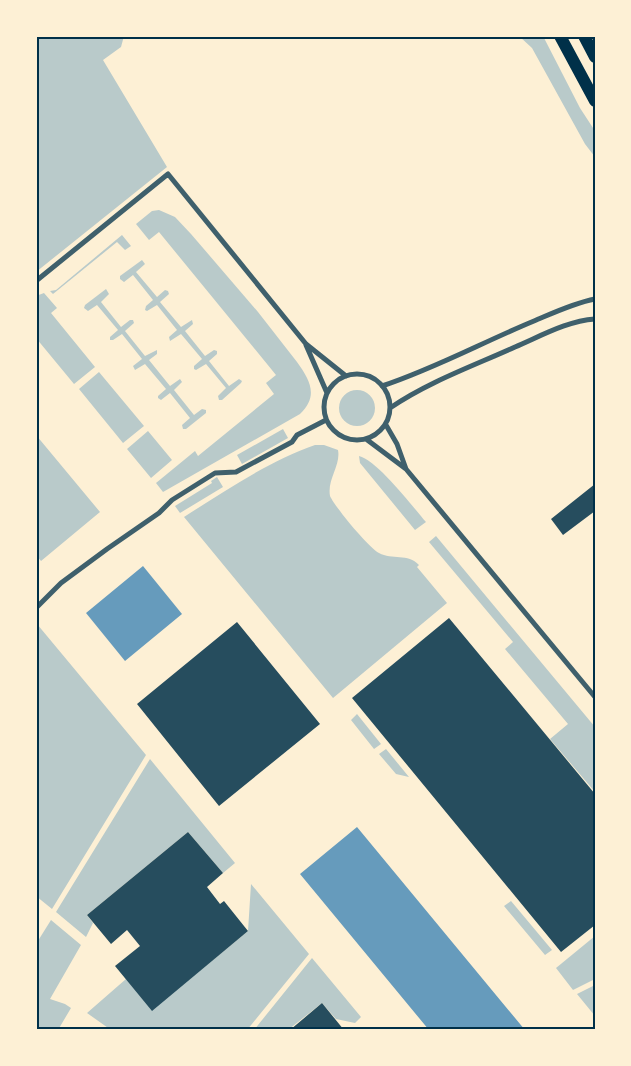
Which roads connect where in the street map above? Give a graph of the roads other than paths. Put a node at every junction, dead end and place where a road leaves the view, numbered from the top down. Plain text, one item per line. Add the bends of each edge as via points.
1 (560, 36) edge
2 (584, 36) edge
3 (595, 57) edge
4 (595, 101) edge
5 (36, 280) edge
6 (595, 299) edge
7 (595, 319) edge
8 (306, 344) junction
9 (346, 376) junction
10 (382, 386) junction
11 (327, 393) junction
12 (390, 408) junction
13 (326, 420) junction
14 (386, 425) junction
15 (366, 440) junction
16 (406, 469) junction
17 (36, 608) edge
18 (595, 697) edge

1 - 4 main road
2 - 3 main road
5 - 8 street via 168,174
6 - 10 street via 490,339
7 - 12 street via 574,322 412,393
8 - 9 street
8 - 11 street
9 - 10 street via 363,375
9 - 11 street
10 - 12 street via 388,394
11 - 13 street via 324,403
12 - 14 street
13 - 15 street via 344,438
13 - 17 street via 236,472 215,473 172,500 159,513 62,583
14 - 15 street
14 - 16 street
15 - 16 street
16 - 18 street

